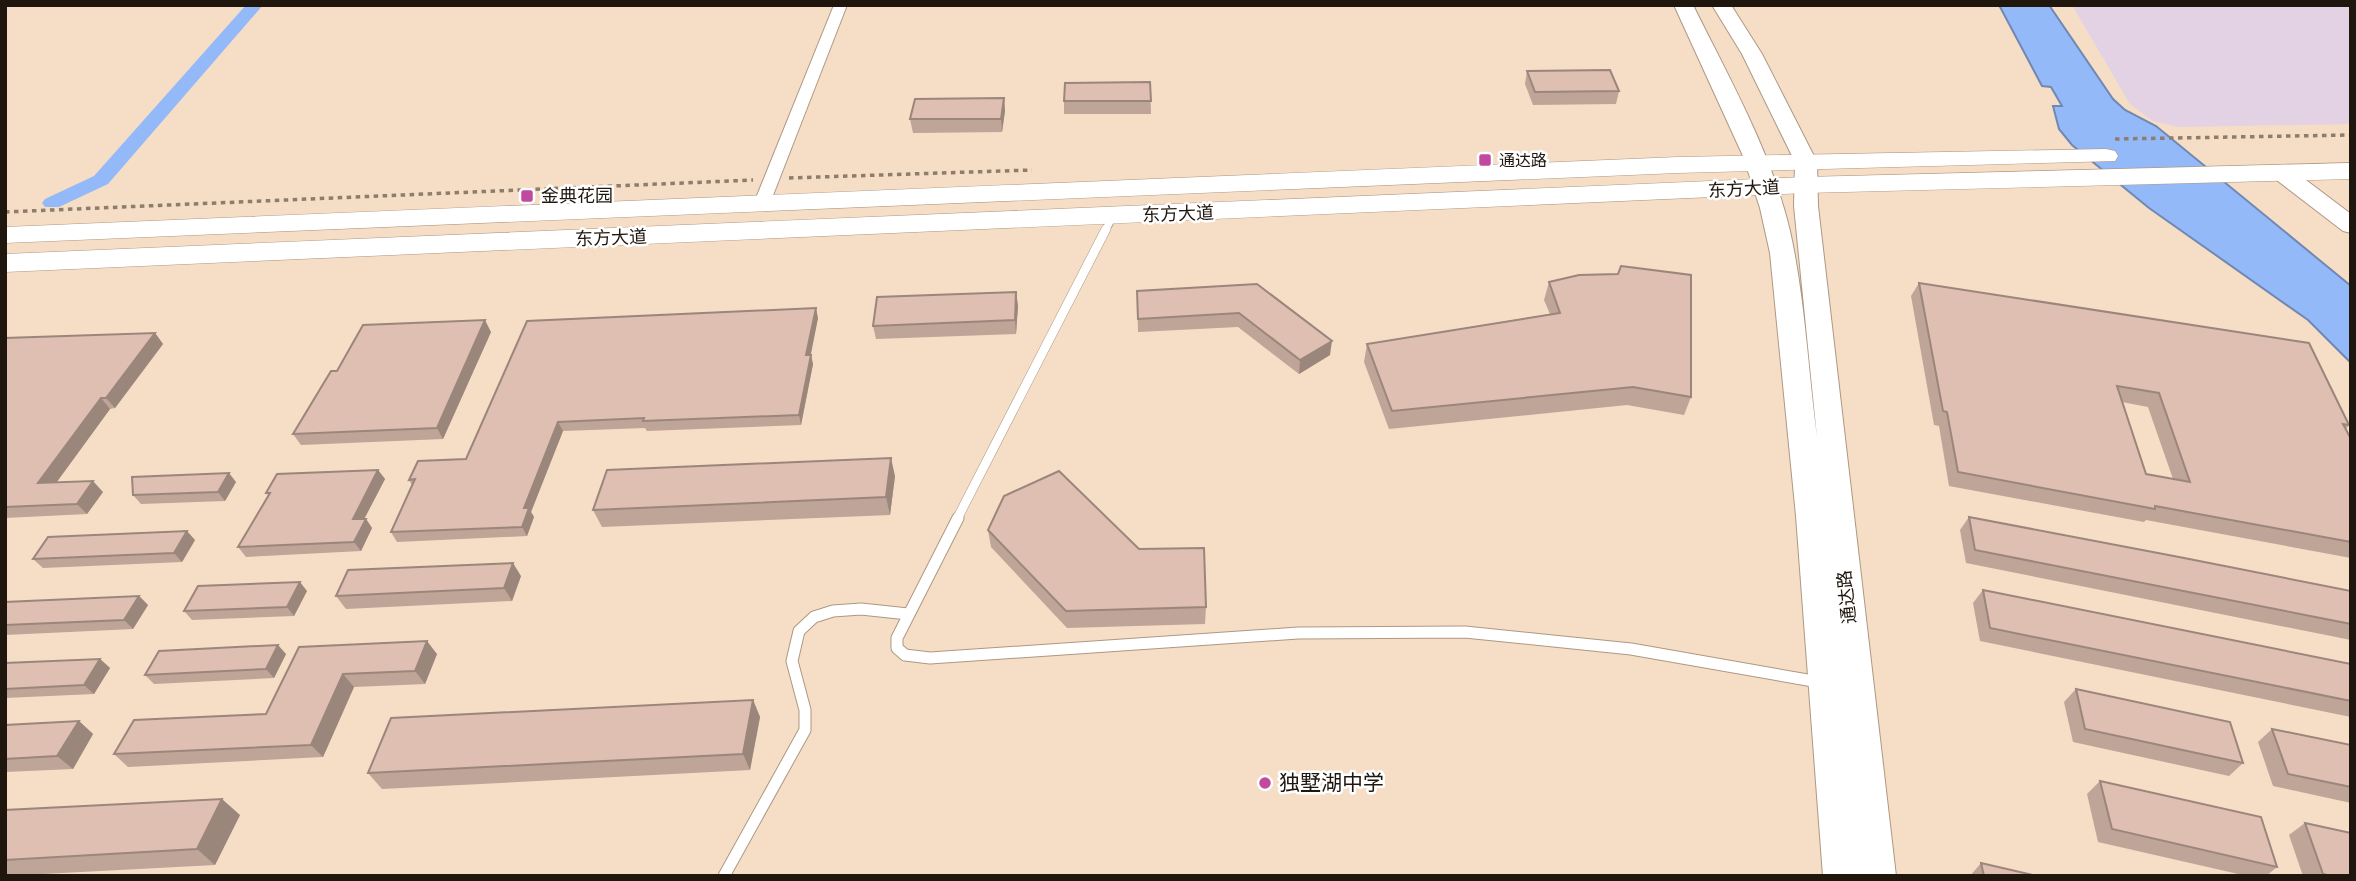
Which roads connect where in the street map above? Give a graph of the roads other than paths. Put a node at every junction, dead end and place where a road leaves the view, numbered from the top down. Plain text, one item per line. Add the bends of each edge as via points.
1 (841, 5) edge
2 (1683, 5) edge
3 (1721, 5) edge
4 (2351, 151) edge
5 (2235, 164) junction
6 (2351, 171) edge
7 (2282, 173) junction
8 (1805, 174) junction
9 (1760, 175) junction
10 (762, 203) junction
11 (1113, 216) junction
12 (2351, 226) edge
13 (5, 235) edge
14 (5, 263) edge
15 (908, 614) junction
16 (1825, 683) junction
17 (724, 876) edge
18 (1842, 876) edge
19 (1877, 876) edge

1 - 10 street
2 - 9 main road, 通达路
3 - 8 main road, 通达路 via 1752,54
4 - 5 main road, 东方大道
5 - 7 main road, 东方大道
5 - 8 main road, 东方大道 via 2090,178
5 - 8 main road, 东方大道 via 2031,157
6 - 7 main road, 东方大道
7 - 12 main road
8 - 9 main road, 东方大道
8 - 19 main road, 通达路
9 - 10 main road, 东方大道
9 - 11 main road, 东方大道
9 - 16 main road, 通达路 via 1782,256
10 - 13 main road, 东方大道
11 - 14 main road, 东方大道
11 - 15 lane
15 - 16 lane via 897,648 905,655 930,658 1298,633 1465,632 1631,649
15 - 17 lane via 833,611 814,617 799,631 792,662 805,710 805,730
16 - 18 main road, 通达路

